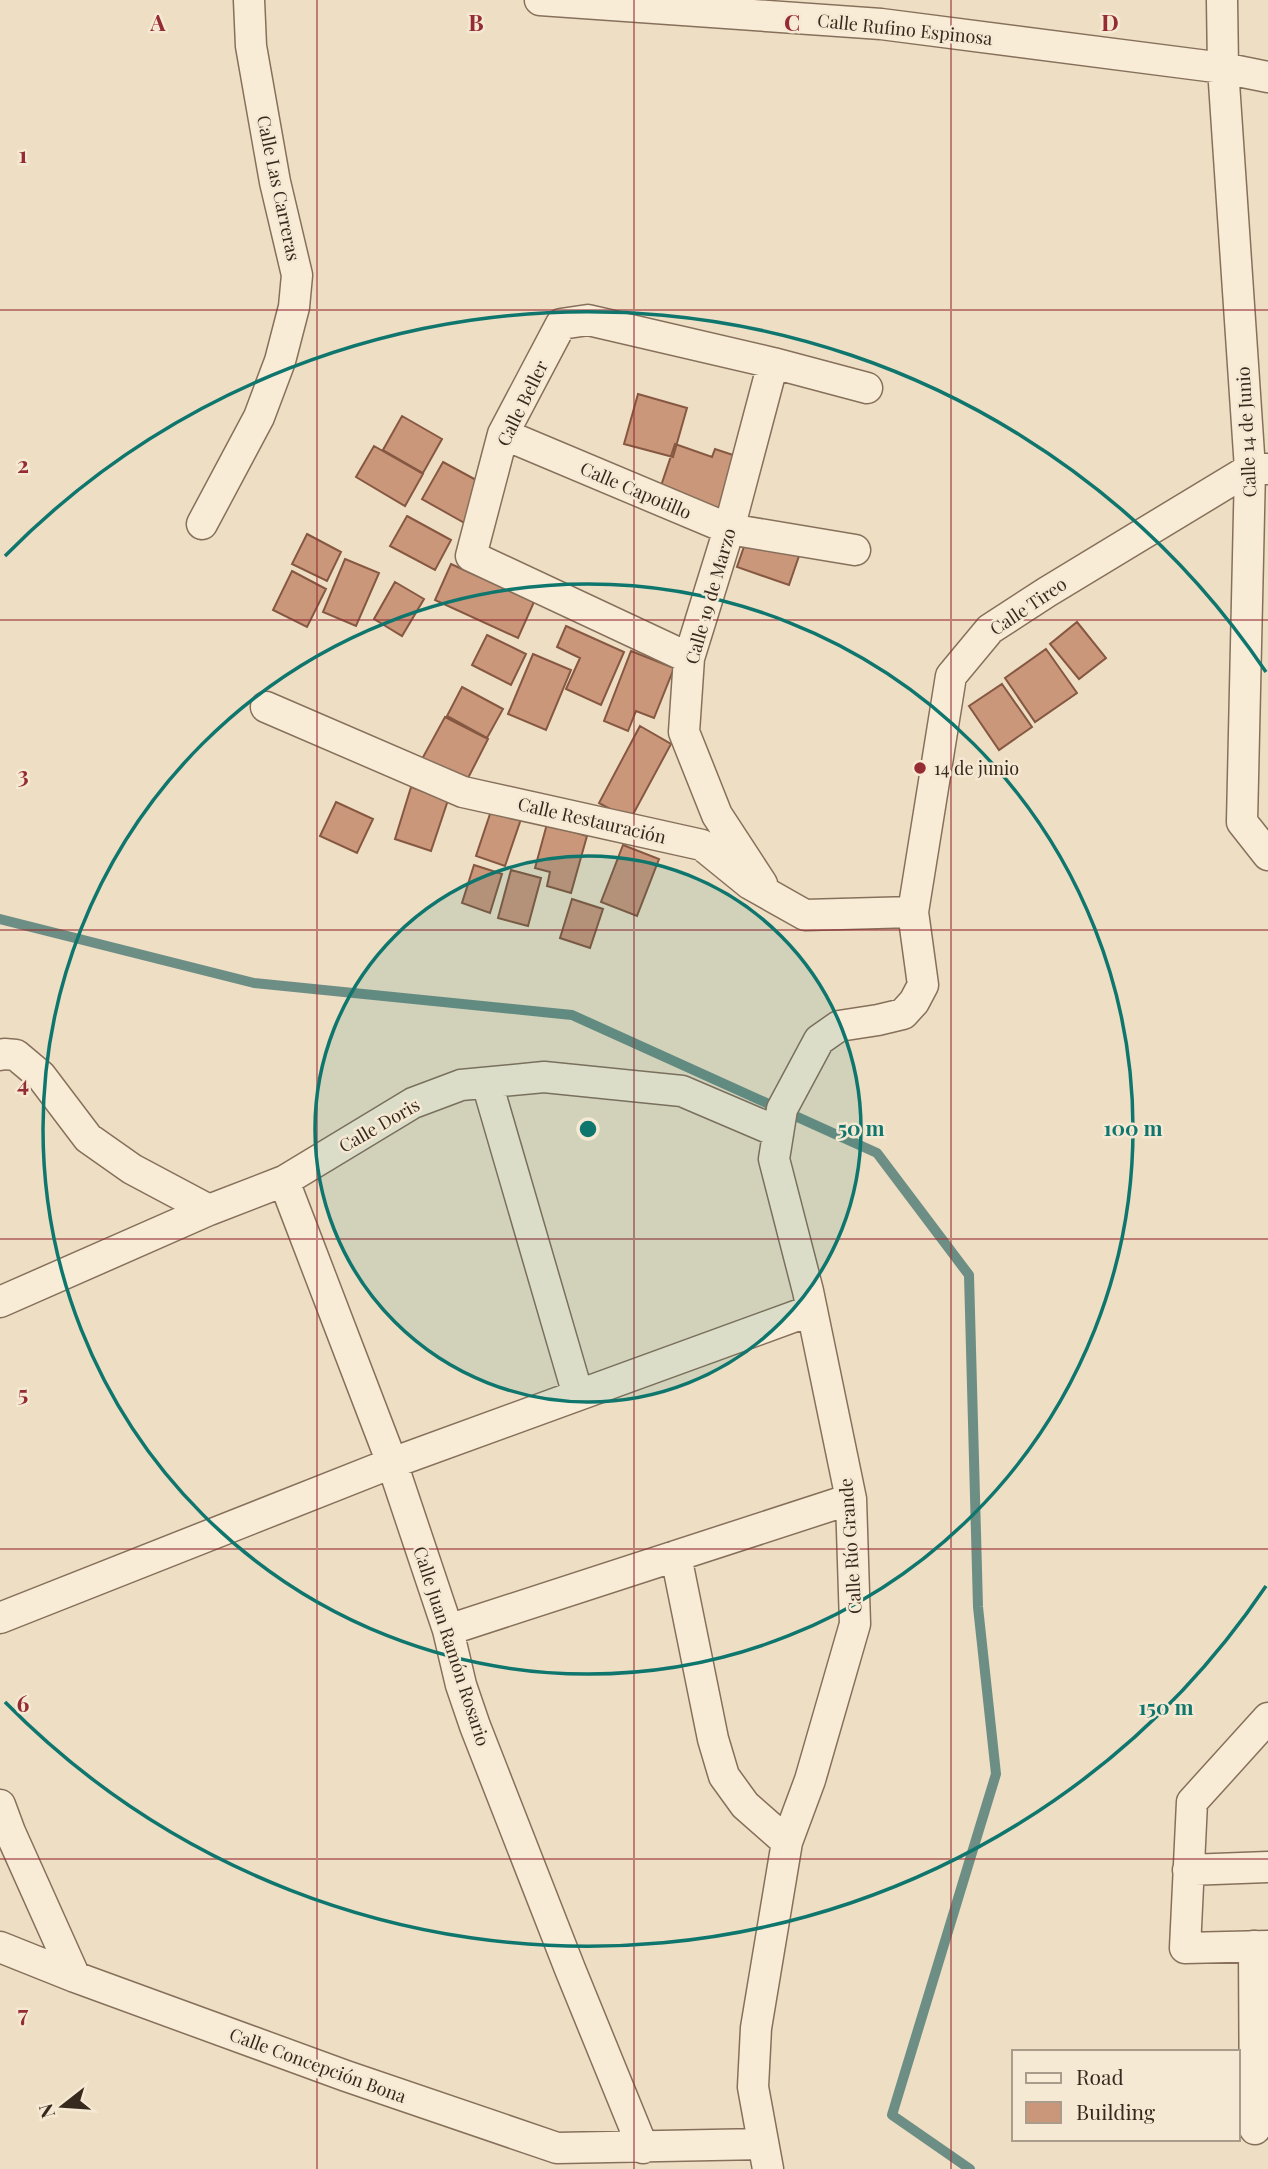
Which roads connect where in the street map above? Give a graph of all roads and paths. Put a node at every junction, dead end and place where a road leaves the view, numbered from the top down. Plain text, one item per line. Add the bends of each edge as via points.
1 (249, 0) edge
2 (540, 0) edge
3 (1222, 0) edge
4 (1223, 68) junction
5 (1268, 78) edge
6 (773, 363) junction
7 (867, 388) dead end
8 (503, 434) junction
9 (1259, 469) edge
10 (202, 524) dead end
11 (729, 529) junction
12 (855, 550) dead end
13 (689, 657) junction
14 (266, 708) dead end
15 (1268, 855) edge
16 (769, 895) junction
17 (914, 912) junction
18 (0, 1055) edge
19 (487, 1083) junction
20 (778, 1132) junction
21 (285, 1181) junction
22 (209, 1210) junction
23 (0, 1301) edge
24 (812, 1310) junction
25 (578, 1395) junction
26 (391, 1463) junction
27 (850, 1499) junction
28 (676, 1556) junction
29 (0, 1618) edge
30 (448, 1630) junction
31 (1268, 1721) edge
32 (3, 1821) edge
33 (788, 1842) junction
34 (1268, 1867) edge
35 (1188, 1870) junction
36 (1261, 1946) edge
37 (0, 1947) edge
38 (75, 1977) junction
39 (1255, 2129) dead end
40 (634, 2155) edge
41 (766, 2156) edge

1 - 10 street, Calle Las Carreras via 262,111 297,275 294,307 276,372 259,416
2 - 4 street, Calle Rufino Espinosa via 881,24
3 - 4 street, Calle 14 de Junio
4 - 5 street, Calle Rufino Espinosa
4 - 9 street, Calle 14 de Junio
6 - 7 street, Calle Beller
6 - 8 street, Calle Beller via 588,320 561,324
6 - 11 street, Calle 19 de Marzo
8 - 11 street, Calle Capotillo
8 - 13 street, Calle Beller via 471,556
9 - 15 street, Calle 14 de Junio via 1242,822
9 - 17 street, Calle Tireo via 990,629 951,676
11 - 12 street, Calle Capotillo
11 - 13 street, Calle 19 de Marzo
13 - 16 street, Calle 19 de Marzo via 684,732 717,815
14 - 16 street, Calle Restauración via 463,792 702,845
16 - 17 street, Calle Restauración via 804,915
17 - 20 street, Calle Río Grande via 923,985 914,1002 903,1014 839,1026 819,1040 782,1109
18 - 22 street via 16,1055 41,1076 88,1138 132,1169
19 - 20 street, Calle Doris via 544,1077 682,1091
19 - 21 street, Calle Doris via 461,1085 413,1103
19 - 25 street
20 - 24 street, Calle Río Grande via 774,1159
21 - 22 street, Calle Doris
21 - 26 street, Calle Juan Ramón Rosario
22 - 23 street, Calle Doris
24 - 25 street
24 - 27 street, Calle Río Grande
25 - 26 street
26 - 29 street
26 - 30 street, Calle Juan Ramón Rosario
27 - 28 street
27 - 33 street, Calle Río Grande via 855,1624
28 - 30 street
28 - 33 street via 724,1776 745,1805
30 - 40 street, Calle Juan Ramón Rosario via 475,1726 575,1981
31 - 35 street via 1192,1802
32 - 38 street
33 - 41 street, Calle Río Grande via 756,2028 753,2087
34 - 35 street
35 - 36 street via 1185,1948
36 - 39 street
37 - 38 street, Calle Concepción Bona
38 - 40 street, Calle Concepción Bona via 557,2148
40 - 41 street, Calle Concepción Bona

